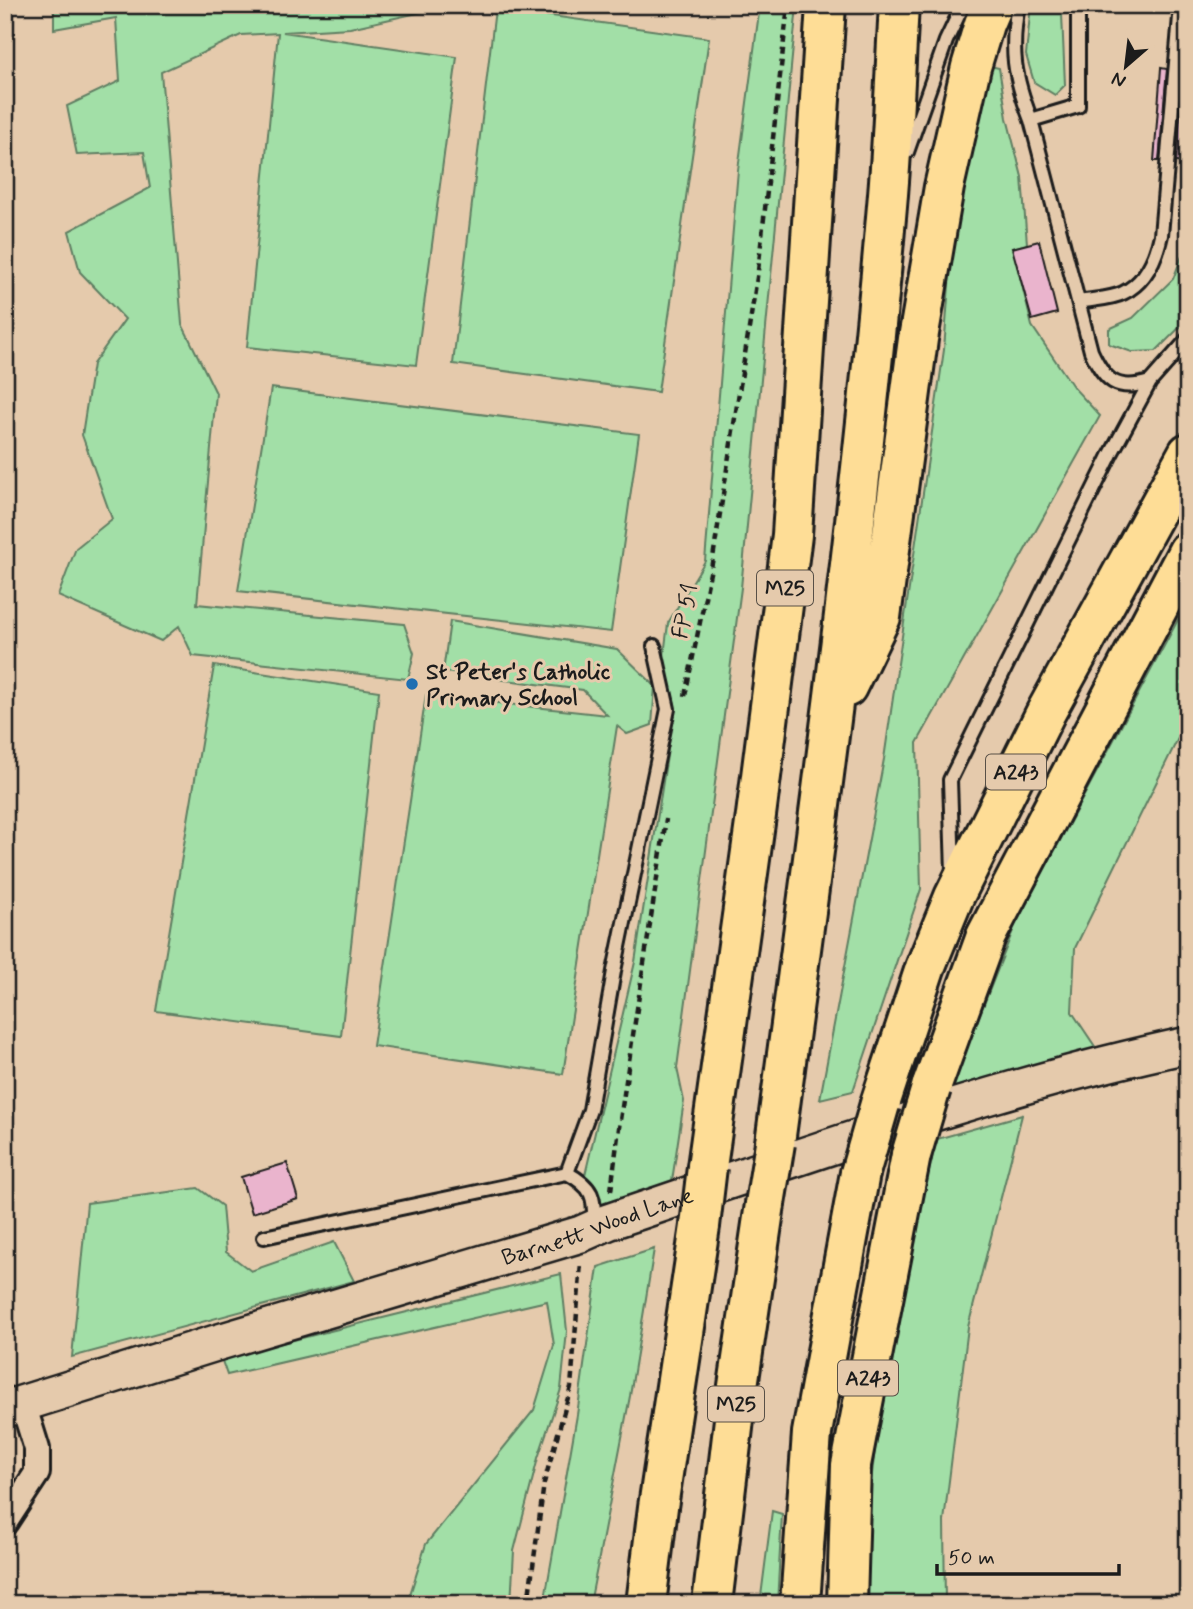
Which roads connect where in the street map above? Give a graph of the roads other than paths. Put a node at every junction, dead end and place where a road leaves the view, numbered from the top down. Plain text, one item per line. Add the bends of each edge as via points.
1 (826, 5) edge
2 (899, 5) edge
3 (963, 5) edge
4 (992, 5) edge
5 (1018, 5) edge
6 (1078, 5) edge
7 (1181, 5) edge
8 (1031, 120) junction
9 (888, 204) junction
10 (1079, 302) junction
11 (1188, 339) edge
12 (1150, 382) junction
13 (1188, 453) edge
14 (1188, 551) edge
15 (654, 646) dead end
16 (833, 714) junction
17 (954, 897) junction
18 (1188, 1045) edge
19 (567, 1173) junction
20 (594, 1228) junction
21 (264, 1237) dead end
22 (14, 1407) edge
23 (5, 1521) edge
24 (646, 1604) edge
25 (712, 1604) edge
26 (800, 1604) edge
27 (847, 1604) edge

1 - 24 highway, M25, bridge via 792,535
2 - 9 highway, M25
3 - 9 lane
4 - 16 highway, M25 via 971,67 944,187 918,340 881,617
5 - 8 lane via 1013,56 1017,85
6 - 8 lane via 1078,106
7 - 10 lane via 1157,255 1143,278 1122,294
8 - 10 lane
9 - 16 highway, M25
10 - 12 lane via 1100,371 1118,386
11 - 12 lane
12 - 17 lane via 950,780
13 - 17 highway, A243 via 1046,712
14 - 27 highway, A243, bridge via 986,936 931,1088 911,1155 851,1465
15 - 19 lane via 668,709 590,1110
16 - 25 highway, M25, bridge via 738,1386
17 - 26 highway, A243, bridge via 925,968 860,1173 812,1433
18 - 20 street, Barnett Wood Lane via 969,1103
19 - 20 lane via 580,1180 595,1201
19 - 21 lane
20 - 22 street, Barnett Wood Lane
22 - 23 street via 37,1449 37,1473

